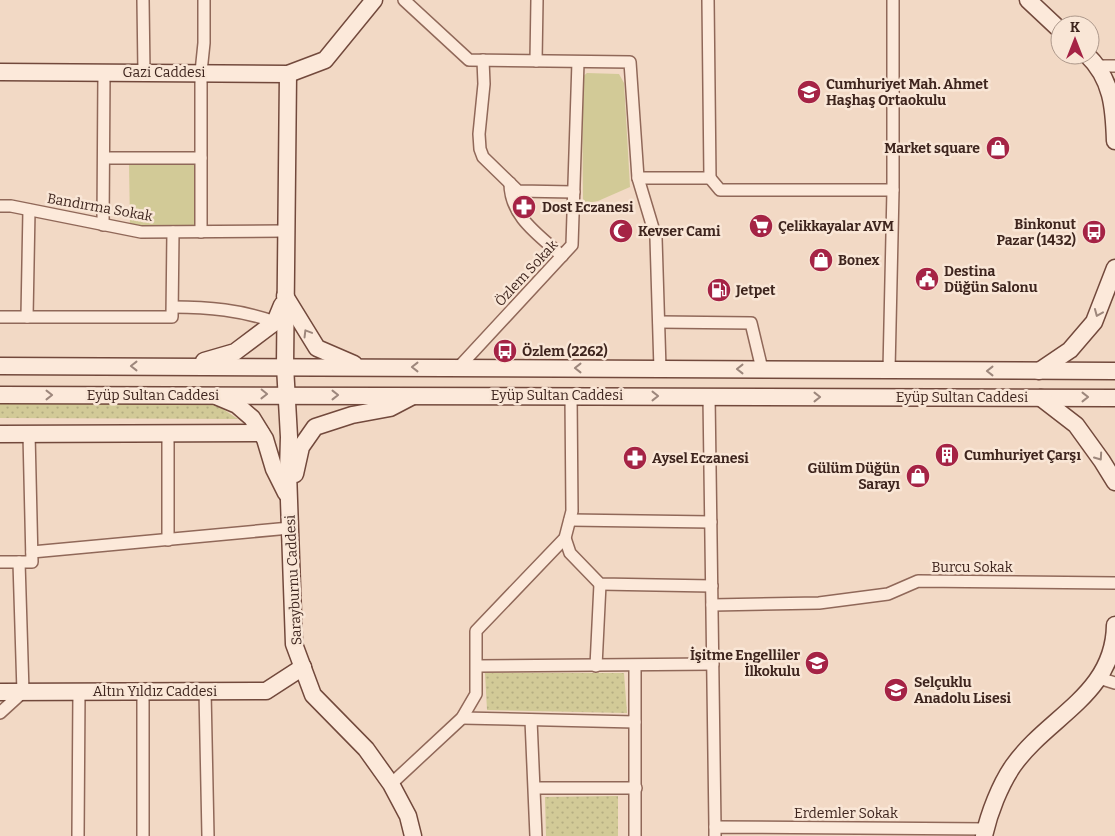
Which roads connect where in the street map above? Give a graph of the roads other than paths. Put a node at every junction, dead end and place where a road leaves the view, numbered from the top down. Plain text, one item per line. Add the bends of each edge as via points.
1 (143, 0) edge
2 (204, 0) edge
3 (374, 0) edge
4 (404, 0) edge
5 (537, 0) edge
6 (708, 0) edge
7 (893, 0) edge
8 (1028, 0) edge
9 (1050, 21) edge
10 (483, 60) junction
11 (536, 61) junction
12 (578, 62) junction
13 (1100, 62) edge
14 (0, 72) edge
15 (104, 72) junction
16 (144, 72) junction
17 (201, 72) junction
18 (288, 74) junction
19 (1115, 141) edge
20 (104, 158) junction
21 (201, 158) junction
22 (638, 178) junction
23 (710, 178) junction
24 (510, 183) junction
25 (893, 190) junction
26 (574, 192) junction
27 (0, 206) edge
28 (30, 210) junction
29 (103, 225) junction
30 (285, 231) junction
31 (173, 232) junction
32 (201, 232) junction
33 (562, 256) junction
34 (1115, 268) edge
35 (285, 296) junction
36 (173, 307) junction
37 (0, 317) edge
38 (27, 317) junction
39 (276, 322) junction
40 (658, 322) junction
41 (0, 366) edge
42 (183, 366) junction
43 (285, 366) junction
44 (361, 367) junction
45 (459, 367) junction
46 (660, 369) junction
47 (762, 369) junction
48 (889, 370) junction
49 (1039, 371) junction
50 (1115, 371) edge
51 (0, 395) edge
52 (214, 395) junction
53 (286, 395) junction
54 (414, 395) junction
55 (571, 396) junction
56 (709, 396) junction
57 (1041, 398) junction
58 (1115, 398) edge
59 (261, 433) junction
60 (0, 434) edge
61 (29, 434) junction
62 (168, 435) junction
63 (1115, 482) edge
64 (289, 498) junction
65 (570, 520) junction
66 (711, 522) junction
67 (290, 528) junction
68 (565, 538) junction
69 (168, 540) junction
70 (32, 552) junction
71 (0, 562) edge
72 (19, 562) junction
73 (1115, 582) edge
74 (600, 584) junction
75 (712, 586) junction
76 (712, 605) junction
77 (1115, 625) edge
78 (713, 664) junction
79 (477, 666) junction
80 (596, 666) junction
81 (635, 666) junction
82 (302, 667) junction
83 (1099, 678) junction
84 (1115, 683) edge
85 (79, 691) junction
86 (143, 691) junction
87 (205, 691) junction
88 (0, 692) edge
89 (23, 692) junction
90 (0, 713) edge
91 (462, 718) junction
92 (531, 720) junction
93 (635, 722) junction
94 (391, 784) junction
95 (535, 788) junction
96 (636, 788) junction
97 (715, 832) edge
98 (985, 832) edge
99 (78, 836) edge
100 (143, 836) edge
101 (208, 836) edge
102 (413, 836) edge
103 (536, 836) edge
104 (635, 836) edge

1 - 16 street
2 - 17 street
3 - 18 street, Gazi Caddesi via 325,60
4 - 10 street via 469,60
5 - 11 street
6 - 23 street
7 - 25 street
8 - 9 street
10 - 11 street
10 - 24 street via 480,149 483,157
11 - 12 street
12 - 22 street via 630,62
12 - 26 street, Özlem Sokak
13 - 19 street via 1114,105
14 - 15 street, Gazi Caddesi
15 - 16 street, Gazi Caddesi
15 - 20 street
16 - 17 street, Gazi Caddesi
17 - 18 street, Gazi Caddesi
17 - 21 street
18 - 30 street, Sarayburnu Caddesi
20 - 21 street
20 - 29 street
21 - 32 street
22 - 23 street
22 - 40 street via 656,238
23 - 25 street via 720,190
24 - 26 street via 518,191
24 - 33 street via 512,204 529,226
25 - 48 street
26 - 33 street, Özlem Sokak via 572,245
27 - 28 street, Bandırma Sokak
28 - 29 street, Bandırma Sokak
28 - 38 street
29 - 31 street, Bandırma Sokak via 141,232
30 - 32 street, Bandırma Sokak
30 - 35 street, Sarayburnu Caddesi
31 - 32 street, Bandırma Sokak
31 - 36 street
33 - 45 street, Özlem Sokak
34 -> 49 street via 1094,322 1070,350
35 - 39 street
35 - 43 street, Sarayburnu Caddesi
44 -> 35 street via 317,348
36 - 38 street via 172,317
36 - 39 street via 210,307 249,313
37 - 38 street
39 - 42 street via 235,352
40 - 46 street
40 - 47 street via 751,323
42 -> 41 street, Eyüp Sultan Caddesi
42 - 43 street, Eyüp Sultan Caddesi
43 - 44 street, Eyüp Sultan Caddesi
43 - 53 street, Sarayburnu Caddesi
45 -> 44 street, Eyüp Sultan Caddesi
46 -> 45 street, Eyüp Sultan Caddesi
47 -> 46 street, Eyüp Sultan Caddesi
47 - 48 street, Eyüp Sultan Caddesi
49 -> 48 street, Eyüp Sultan Caddesi
49 - 50 street, Eyüp Sultan Caddesi
51 -> 52 street, Eyüp Sultan Caddesi
52 -> 53 street, Eyüp Sultan Caddesi
52 - 59 street via 252,418
53 -> 54 street, Eyüp Sultan Caddesi
53 - 64 street, Sarayburnu Caddesi
54 - 55 street, Eyüp Sultan Caddesi
54 - 64 street via 390,408 352,415 315,427 301,447
55 -> 56 street, Eyüp Sultan Caddesi
55 - 65 street
56 -> 57 street, Eyüp Sultan Caddesi
56 - 66 street
57 -> 58 street, Eyüp Sultan Caddesi
57 -> 63 street via 1076,426
59 - 62 street
59 - 64 street
60 - 61 street
61 - 62 street
61 - 70 street
62 - 69 street
64 - 67 street, Sarayburnu Caddesi
65 - 66 street
65 - 68 street
66 - 75 street
67 - 69 street
67 - 82 street, Sarayburnu Caddesi via 294,644
68 - 74 street via 570,553
68 - 79 street via 476,631
69 - 70 street
70 - 72 street via 32,562
71 - 72 street
72 - 89 street
73 - 76 street, Burcu Sokak via 918,581 888,594 819,603
74 - 75 street
74 - 80 street
75 - 76 street
76 - 78 street
77 - 83 street via 1115,644
78 - 81 street
78 - 97 street
79 - 80 street
79 - 91 street via 476,694
80 - 81 street
81 - 93 street
82 - 87 street, Altın Yıldız Caddesi via 266,691
82 - 94 street, Sarayburnu Caddesi via 313,695 366,749
83 - 84 street
83 - 98 street via 1087,695 1013,766
85 - 86 street, Altın Yıldız Caddesi
85 - 89 street, Altın Yıldız Caddesi
85 - 99 street
86 - 87 street, Altın Yıldız Caddesi
86 - 100 street
87 - 101 street
88 - 89 street, Altın Yıldız Caddesi
89 - 90 street
91 - 92 street
91 - 94 street
92 - 93 street
92 - 95 street
93 - 96 street
94 - 102 street, Sarayburnu Caddesi via 408,816
95 - 96 street
95 - 103 street
96 - 104 street
97 - 98 street, Erdemler Sokak

